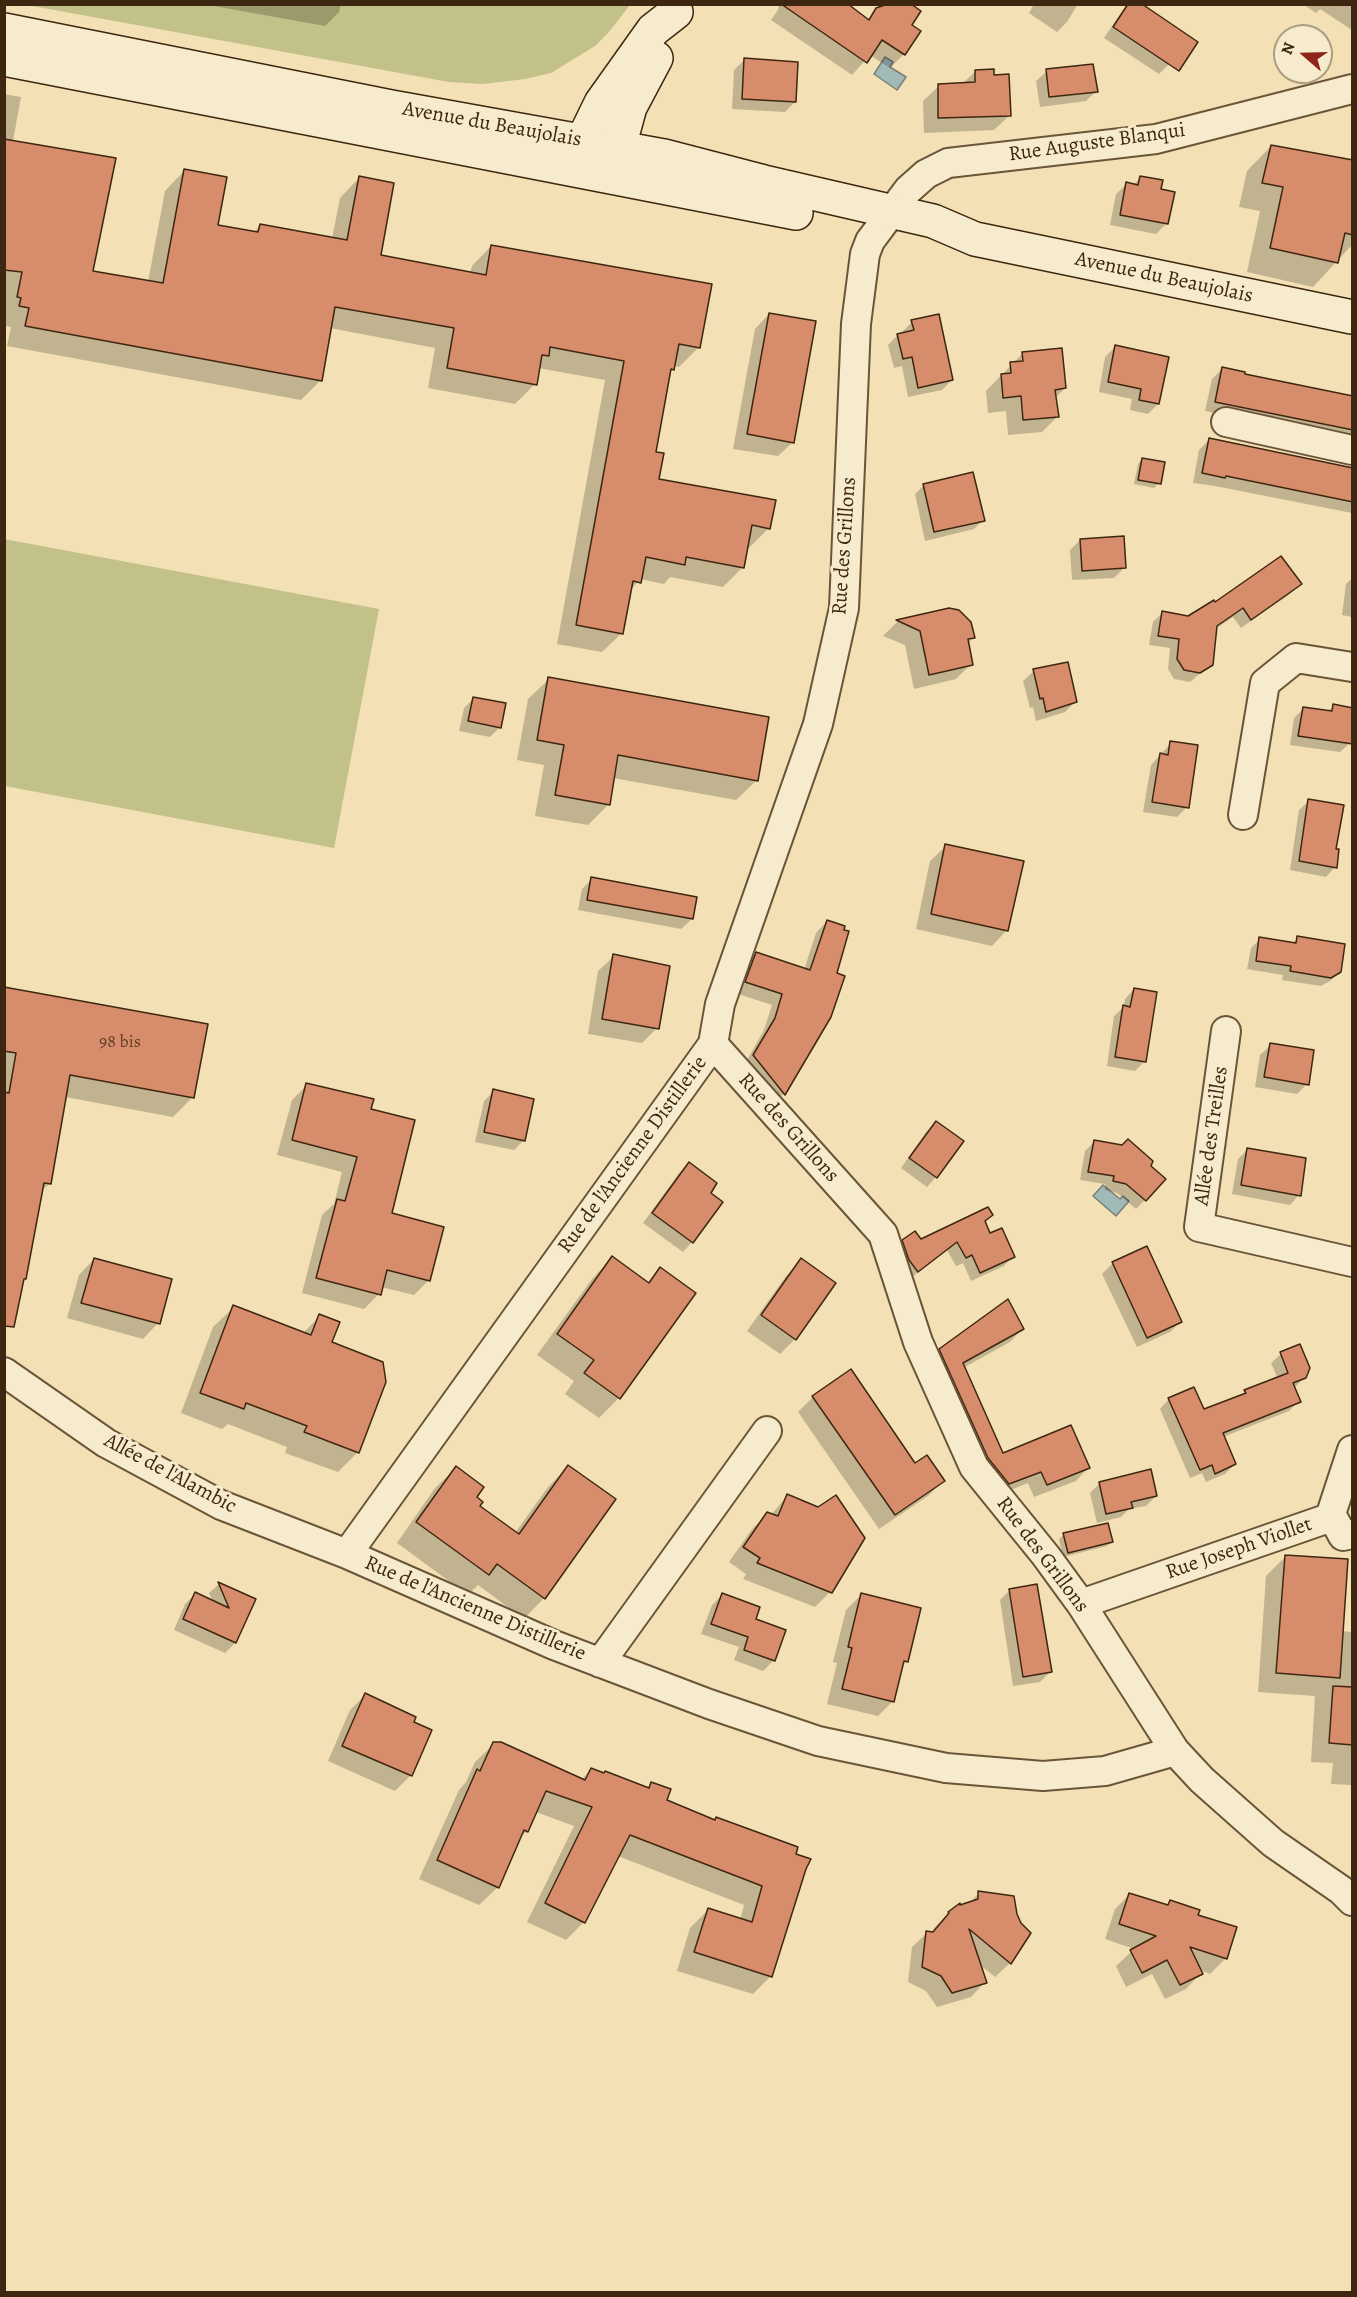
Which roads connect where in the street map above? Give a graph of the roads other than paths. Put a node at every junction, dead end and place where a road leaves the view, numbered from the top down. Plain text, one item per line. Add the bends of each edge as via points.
1 (679, 8) edge
2 (4, 30) edge
3 (4, 59) edge
4 (1353, 89) edge
5 (580, 155) junction
6 (615, 162) junction
7 (885, 220) junction
8 (1353, 317) edge
9 (1226, 422) dead end
10 (1353, 450) edge
11 (1353, 667) edge
12 (1243, 815) dead end
13 (1226, 1031) dead end
14 (713, 1044) junction
15 (1353, 1262) edge
16 (4, 1372) edge
17 (767, 1431) dead end
18 (1353, 1450) edge
19 (1331, 1514) junction
20 (1353, 1534) edge
21 (347, 1554) junction
22 (1081, 1604) junction
23 (600, 1663) junction
24 (1175, 1751) junction
25 (1353, 1900) edge

1 - 5 main road via 654,30 601,103
1 - 6 main road via 630,107
2 - 5 main road, Avenue du Beaujolais via 391,107
3 - 5 main road, Avenue du Beaujolais
4 - 7 street, Rue Auguste Blanqui via 1156,139 948,163 926,174 908,190
5 - 6 main road, Avenue du Beaujolais
6 - 7 main road, Avenue du Beaujolais
7 - 8 main road, Avenue du Beaujolais via 933,221 975,238
7 - 14 street, Rue des Grillons via 865,254 856,324 844,608 818,724 720,1004
9 - 10 street
11 - 12 street via 1296,658 1265,683
13 - 15 street, Allée des Treilles via 1199,1227
14 - 21 street, Rue de l'Ancienne Distillerie
14 - 22 street, Rue des Grillons via 883,1234 918,1342 974,1467
16 - 21 street, Allée de l'Alambic via 106,1443 221,1505
17 - 23 street
18 - 19 street, Rue Joseph Viollet
19 - 20 street via 1343,1536
19 - 22 street, Rue Joseph Viollet via 1326,1519
21 - 23 street, Rue de l'Ancienne Distillerie
22 - 24 street, Rue des Grillons
23 - 24 street, Rue de l'Ancienne Distillerie via 818,1742 946,1768 1053,1775 1105,1771
24 - 25 street, Rue des Grillons via 1273,1843

